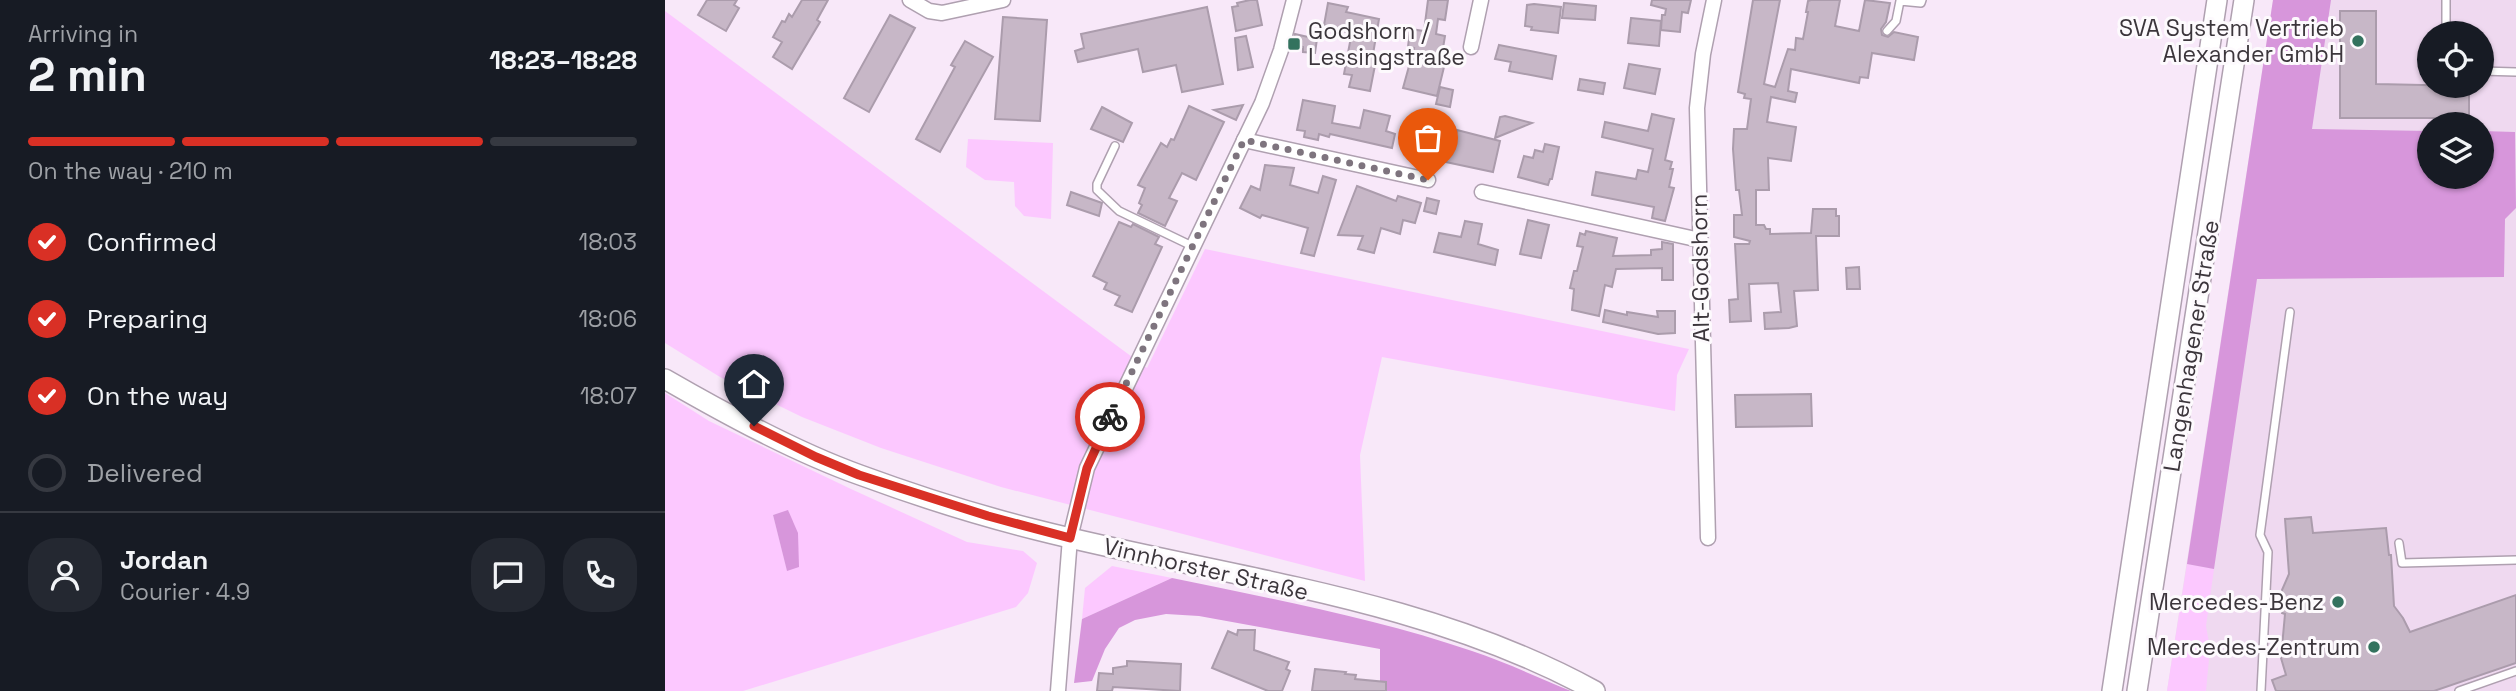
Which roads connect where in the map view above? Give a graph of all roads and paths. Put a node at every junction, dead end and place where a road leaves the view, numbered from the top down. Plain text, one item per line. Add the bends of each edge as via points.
1 (910, 0) edge
2 (1003, 0) edge
3 (1294, 0) edge
4 (1481, 0) edge
5 (1714, 0) edge
6 (1921, 0) edge
7 (2217, 0) edge
8 (2244, 0) edge
9 (2447, 0) edge
10 (2446, 21) edge
11 (1887, 31) dead end
12 (1471, 47) dead end
13 (2494, 71) edge
14 (2516, 72) edge
15 (1244, 140) junction
16 (1115, 146) dead end
17 (1428, 180) dead end
18 (1482, 192) dead end
19 (1700, 240) junction
20 (1192, 246) junction
21 (2290, 313) dead end
22 (665, 379) edge
23 (1070, 538) junction
24 (1708, 538) dead end
25 (2399, 543) dead end
26 (2516, 560) edge
27 (2516, 671) edge
28 (1058, 691) edge
29 (1595, 691) edge
30 (2112, 691) edge
31 (2137, 691) edge
32 (2261, 691) edge
33 (2459, 691) edge

1 - 2 street via 942,13
3 - 15 street via 1281,50
4 - 12 street
5 - 19 street, Alt-Godshorn via 1697,108
6 - 11 lane via 1900,1 1896,21
7 - 30 main road, Langenhagener Straße
8 - 31 main road, Langenhagener Straße
9 - 10 lane
13 - 14 lane
15 - 17 street
15 - 20 street
16 - 20 lane via 1097,190 1119,211
18 - 19 street
19 - 24 street, Alt-Godshorn
20 - 23 street via 1087,468
21 - 32 lane via 2260,535 2268,552
22 - 23 main road, Vinnhorster Straße via 859,475
23 - 28 street
23 - 29 main road, Vinnhorster Straße via 1432,623 1535,661
25 - 26 lane via 2402,563
27 - 33 lane

